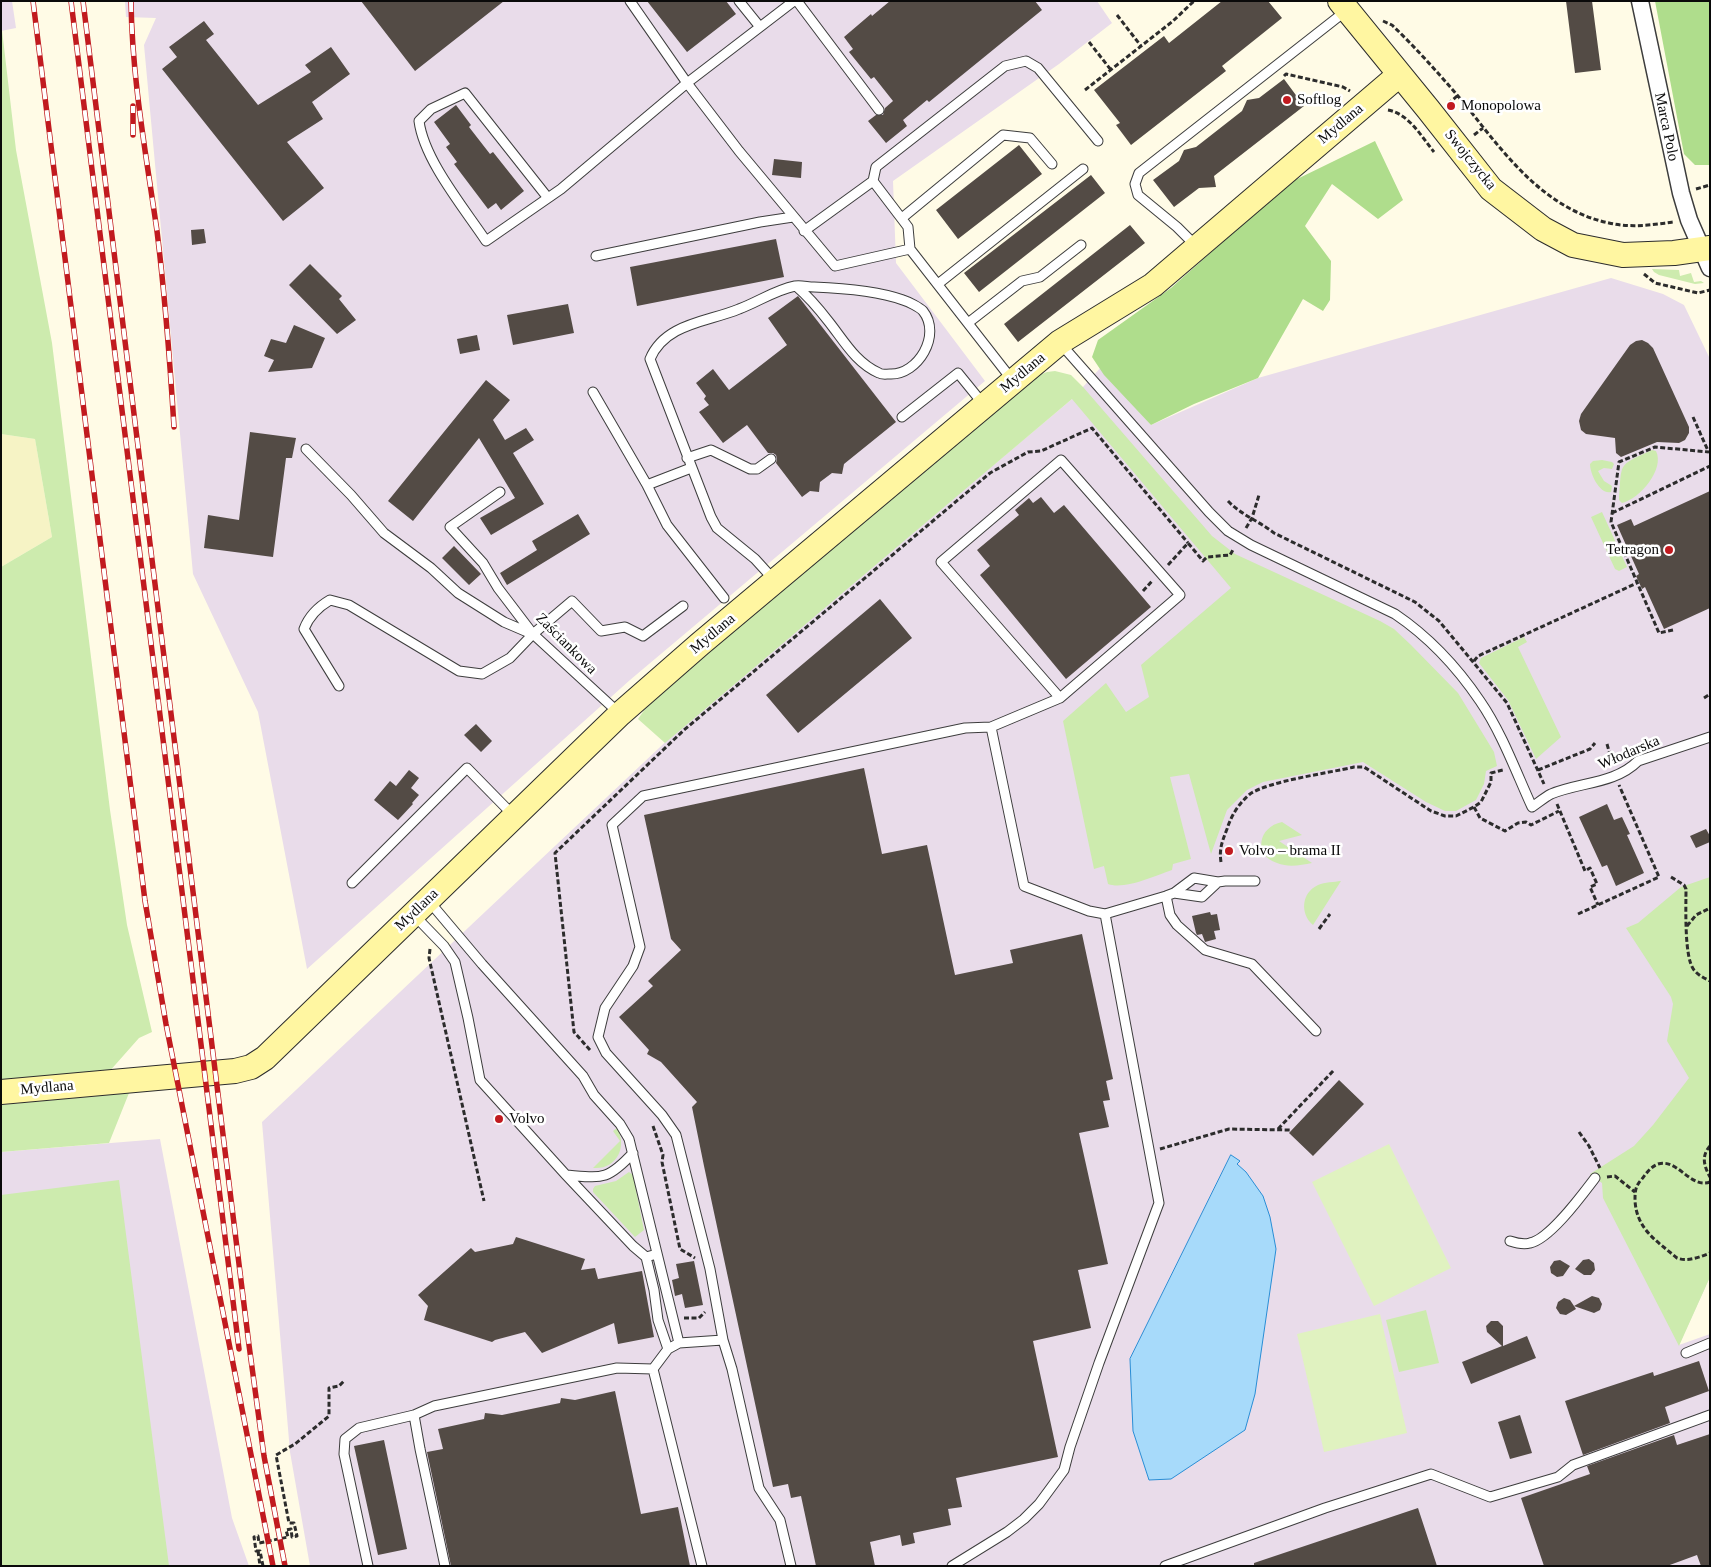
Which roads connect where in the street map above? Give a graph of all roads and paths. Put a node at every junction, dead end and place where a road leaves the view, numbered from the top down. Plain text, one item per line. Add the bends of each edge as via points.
1 (630, 1) edge
2 (740, 1) edge
3 (795, 1) edge
4 (1194, 1) edge
5 (1640, 1) edge
6 (1344, 6) edge
7 (1117, 15) dead end
8 (1381, 20) dead end
9 (760, 27) junction
10 (1090, 42) dead end
11 (1141, 46) junction
12 (1111, 70) junction
13 (1399, 75) junction
14 (1280, 78) dead end
15 (687, 83) junction
16 (1085, 90) dead end
17 (1352, 91) dead end
18 (879, 110) dead end
19 (1098, 141) dead end
20 (1052, 164) dead end
21 (1083, 170) dead end
22 (874, 181) junction
23 (1710, 185) edge
24 (1700, 188) dead end
25 (548, 198) junction
26 (793, 217) junction
27 (902, 218) junction
28 (1680, 222) dead end
29 (804, 231) junction
30 (1081, 245) dead end
31 (1197, 248) junction
32 (910, 249) junction
33 (1707, 255) edge
34 (596, 256) dead end
35 (1644, 269) dead end
36 (938, 284) junction
37 (796, 286) junction
38 (1710, 290) edge
39 (968, 323) junction
40 (1060, 342) junction
41 (1013, 381) junction
42 (593, 392) dead end
43 (984, 405) junction
44 (902, 417) dead end
45 (1693, 417) dead end
46 (306, 449) dead end
47 (1709, 452) edge
48 (687, 458) junction
49 (770, 459) dead end
50 (1710, 466) edge
51 (691, 468) junction
52 (647, 485) junction
53 (500, 492) dead end
54 (1259, 495) dead end
55 (1612, 513) junction
56 (1237, 543) junction
57 (1188, 544) junction
58 (1160, 572) junction
59 (775, 582) junction
60 (1637, 583) junction
61 (1143, 591) dead end
62 (724, 598) dead end
63 (683, 606) dead end
64 (1673, 630) dead end
65 (533, 634) junction
66 (1474, 661) dead end
67 (339, 686) dead end
68 (1710, 694) edge
69 (1060, 698) junction
70 (1704, 698) dead end
71 (620, 714) junction
72 (991, 727) junction
73 (1710, 737) edge
74 (1595, 743) dead end
75 (1607, 744) dead end
76 (1503, 770) dead end
77 (1538, 770) dead end
78 (1616, 776) junction
79 (1474, 808) junction
80 (1560, 811) dead end
81 (514, 816) junction
82 (1221, 862) dead end
83 (1671, 877) dead end
84 (1255, 881) dead end
85 (1218, 882) junction
86 (352, 883) dead end
87 (1170, 894) junction
88 (420, 907) junction
89 (1710, 908) edge
90 (1105, 914) junction
91 (1330, 914) dead end
92 (1578, 914) dead end
93 (1687, 926) junction
94 (1319, 929) dead end
95 (431, 943) dead end
96 (1710, 981) edge
97 (1316, 1031) dead end
98 (592, 1053) dead end
99 (1334, 1070) dead end
100 (1, 1092) edge
101 (651, 1122) dead end
102 (1278, 1130) junction
103 (1290, 1130) dead end
104 (1579, 1132) dead end
105 (1710, 1146) edge
106 (1150, 1152) junction
107 (633, 1153) junction
108 (566, 1176) junction
109 (1710, 1177) edge
110 (1595, 1178) dead end
111 (1710, 1182) edge
112 (1635, 1192) junction
113 (484, 1201) dead end
114 (1510, 1242) dead end
115 (1710, 1253) edge
116 (657, 1254) junction
117 (646, 1257) junction
118 (698, 1265) dead end
119 (706, 1309) dead end
120 (682, 1318) dead end
121 (723, 1340) junction
122 (678, 1343) junction
123 (1710, 1343) edge
124 (668, 1349) junction
125 (1686, 1353) dead end
126 (653, 1369) junction
127 (344, 1382) dead end
128 (414, 1415) junction
129 (1710, 1416) edge
130 (262, 1566) edge
131 (368, 1566) edge
132 (445, 1566) edge
133 (702, 1566) edge
134 (791, 1566) edge
135 (952, 1566) edge
136 (1164, 1566) edge

1 - 15 lane
2 - 9 lane
3 - 9 lane
3 - 18 lane
4 - 11 path
5 - 33 street, Marca Polo via 1676,175 1689,220
6 - 13 street, Swojczycka
6 - 31 lane via 1139,174 1135,184 1138,195
7 - 11 path
8 - 28 path via 1392,25 1434,69 1521,173 1557,201 1610,223 1644,226
9 - 15 lane
10 - 12 path
11 - 12 path
12 - 16 path
13 - 31 street, Mydlana
13 - 33 street, Swojczycka via 1491,189 1543,229 1573,245 1623,255
14 - 17 path via 1286,74
15 - 25 lane
15 - 26 lane
19 - 22 lane via 1038,68 1026,60 1005,66 972,90 876,167
20 - 27 lane via 1030,138 1003,135
21 - 36 lane
22 - 27 lane
22 - 29 lane
23 - 24 path
25 - 25 lane via 486,241 434,165 421,136 419,121 431,109 465,94
26 - 29 lane
26 - 34 lane
27 - 32 lane via 908,227
29 - 32 lane via 835,266
30 - 39 lane via 1040,277 1022,281
31 - 40 street, Mydlana via 1153,285
32 - 36 lane
35 - 38 path via 1646,277 1656,283 1698,293
36 - 39 lane
37 - 37 lane via 834,288 904,300 922,311 929,322 922,358 899,375 880,374 849,350
37 - 48 lane via 738,310 700,320 663,340 654,349 650,359
39 - 41 lane
40 - 41 street, Mydlana
40 - 56 lane
41 - 43 street, Mydlana
42 - 52 lane
43 - 44 lane via 958,373
43 - 59 street, Mydlana
45 - 47 path
46 - 65 lane via 384,533 458,593 504,622
47 - 55 path via 1655,447 1619,462
48 - 49 lane via 711,450 750,469 756,469
48 - 51 lane
50 - 55 path
51 - 52 lane
51 - 59 lane via 717,528 755,559
52 - 62 lane via 667,525
53 - 65 lane, Zaściankowa via 450,527 483,563
54 - 56 path via 1252,518
55 - 60 path via 1611,522
56 - 57 path via 1230,555 1207,557 1204,561
56 - 78 lane, Włodarska via 1395,614 1412,625 1452,663 1481,702 1532,807 1550,794
57 - 58 path
57 - 98 path via 1092,428 1041,451 1028,452 990,473 692,724 555,853 574,1032
58 - 61 path
58 - 69 lane via 1180,595
58 - 69 lane via 1061,460 941,562
59 - 71 street, Mydlana
60 - 64 path via 1659,633
60 - 66 path via 1478,656
63 - 65 lane via 644,636 626,627 600,631 572,601
65 - 67 lane via 510,658 482,674 459,671 349,605 330,600 319,606 304,629
65 - 71 lane, Zaściankowa
68 - 70 path
69 - 72 lane
71 - 81 street, Mydlana
72 - 90 lane via 1024,886
72 - 121 lane via 966,728 643,796 612,825 640,947 633,966 605,1008 598,1037 606,1053 676,1135 710,1269
73 - 78 lane, Włodarska via 1638,761
74 - 77 path via 1590,749
75 - 78 path
76 - 79 path via 1491,774 1485,796
78 - 92 path via 1659,877
79 - 80 path via 1480,818 1505,831 1518,823 1531,825
79 - 82 path via 1456,816 1438,814 1364,767 1354,767 1272,785 1250,794 1232,816 1220,850
81 - 86 lane via 467,768
81 - 88 street, Mydlana
83 - 93 path via 1686,890
84 - 85 lane
85 - 87 lane via 1194,878
85 - 87 lane via 1202,897
87 - 90 lane
87 - 97 lane via 1170,915 1177,925 1205,950 1252,964
88 - 100 street, Mydlana via 251,1068
88 - 107 lane via 482,964 583,1076 594,1095 620,1124
88 - 108 lane via 455,962 480,1080
89 - 93 path via 1696,915
90 - 106 lane
91 - 94 path
93 - 96 path via 1690,965
95 - 113 path via 429,958
99 - 102 path
101 - 118 path via 663,1155 680,1249 696,1259
102 - 103 path
102 - 106 path via 1229,1129
104 - 112 path via 1590,1146 1605,1178 1615,1176
105 - 109 path via 1704,1156
106 - 135 lane via 1159,1203 1098,1363 1064,1470 1024,1519
107 - 108 lane via 615,1172 603,1176
107 - 116 lane
108 - 117 lane
110 - 114 lane via 1546,1234 1531,1243
111 - 112 path via 1701,1183 1664,1163 1651,1168
112 - 115 path via 1638,1218 1644,1229 1677,1258 1690,1259
116 - 117 lane
116 - 122 lane
117 - 124 lane via 658,1320
119 - 120 path via 699,1318
121 - 122 lane
121 - 134 lane via 759,1488 780,1520
122 - 124 lane
123 - 125 lane
124 - 126 lane
126 - 128 lane via 617,1368 434,1406
126 - 133 lane
127 - 130 path via 330,1388 329,1416 295,1444 276,1454 289,1523 294,1523 297,1536 292,1537 291,1529 286,1530 288,1537 259,1543 258,1536 254,1537
128 - 131 lane via 359,1428 345,1439 344,1454
128 - 132 lane
129 - 136 lane via 1573,1465 1558,1477 1490,1497 1431,1474

